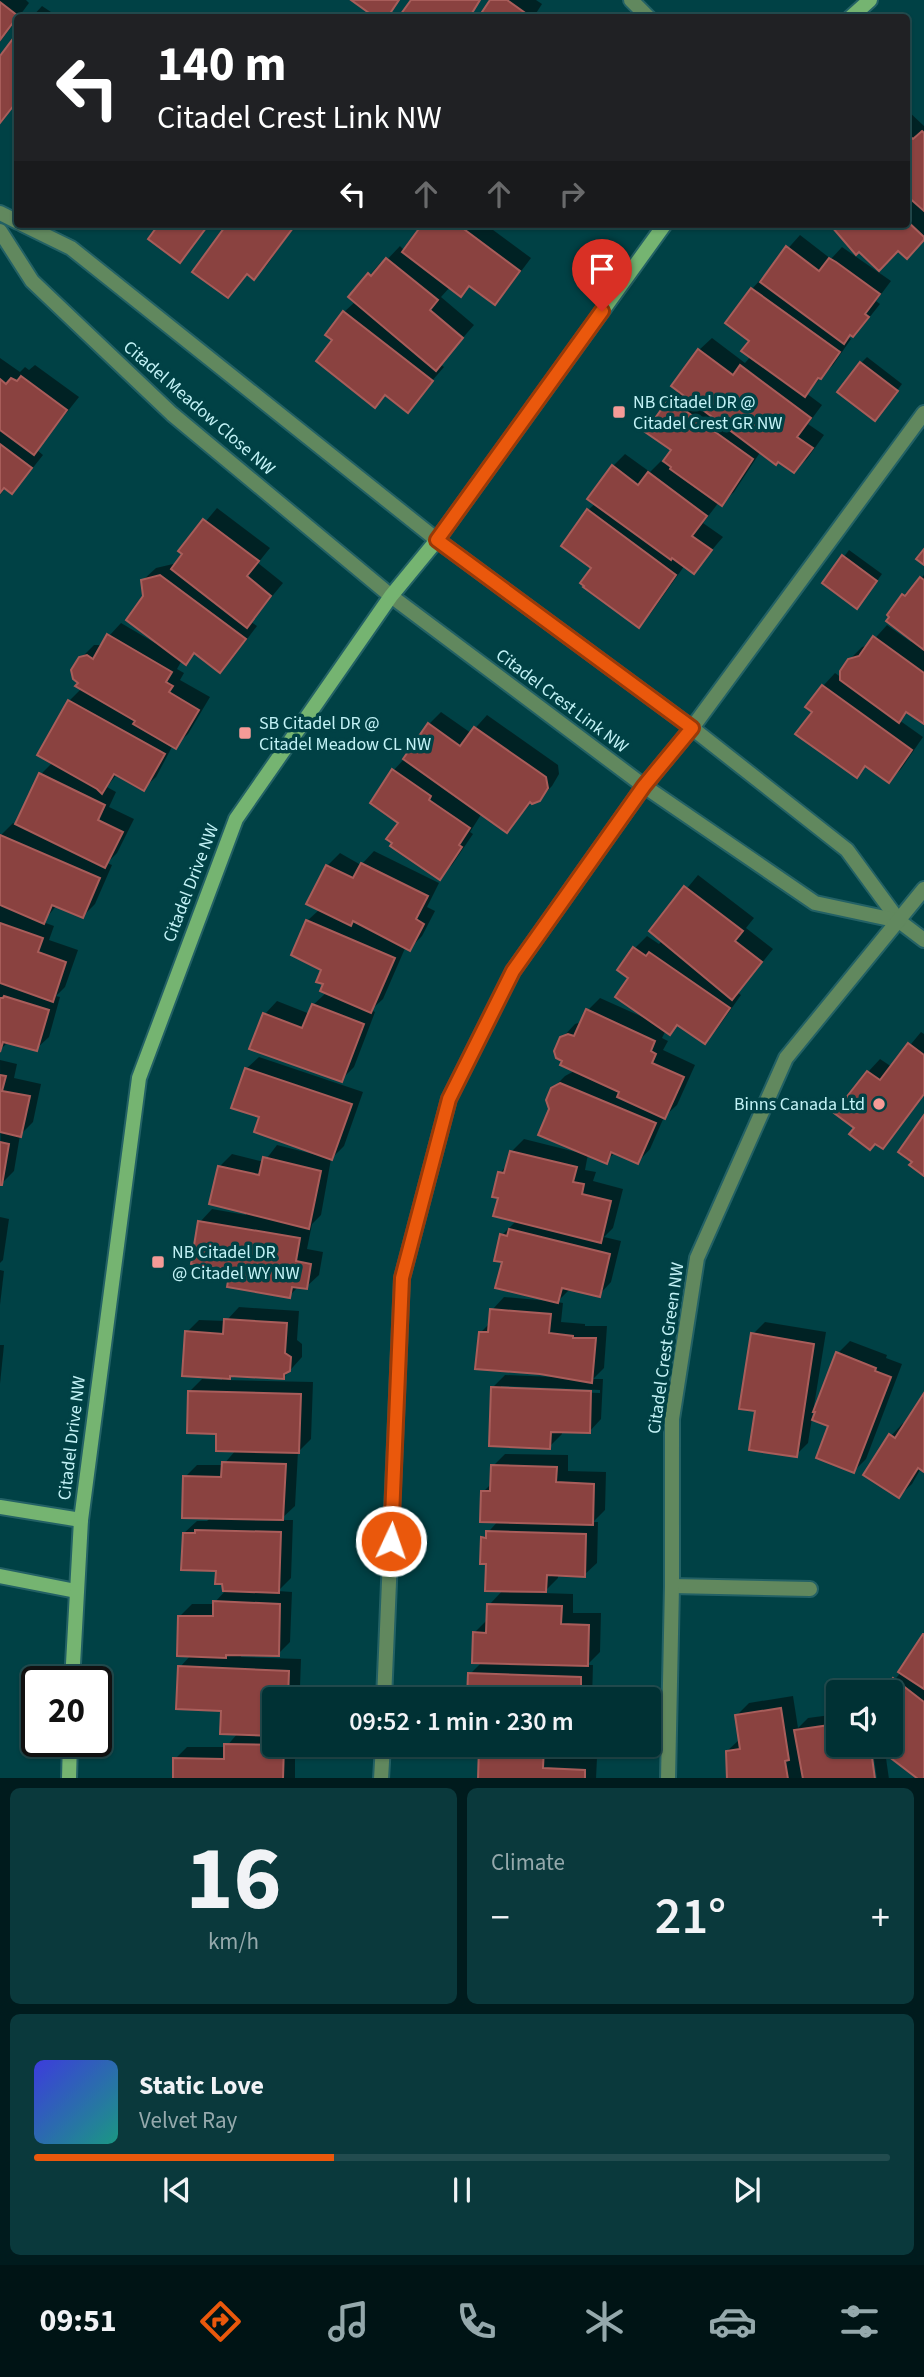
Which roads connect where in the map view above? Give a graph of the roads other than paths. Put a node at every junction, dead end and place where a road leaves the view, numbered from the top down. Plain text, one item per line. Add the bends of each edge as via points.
1 (631, 0) edge
2 (870, 0) edge
3 (645, 14) edge
4 (854, 14) edge
5 (30, 228) edge
6 (662, 228) edge
7 (0, 232) edge
8 (924, 413) edge
9 (437, 540) junction
10 (391, 596) junction
11 (692, 728) junction
12 (644, 786) junction
13 (924, 889) edge
14 (899, 921) junction
15 (924, 940) edge
16 (0, 1507) edge
17 (81, 1520) junction
18 (0, 1576) edge
19 (672, 1586) junction
20 (810, 1589) dead end
21 (76, 1591) junction
22 (73, 1666) edge
23 (385, 1687) edge
24 (70, 1757) edge
25 (382, 1757) edge
26 (69, 1778) edge
27 (381, 1778) edge
28 (668, 1778) edge

1 - 3 street
2 - 4 street
5 - 9 street via 71,248
6 - 9 street, Citadel Drive NW
7 - 10 street, Citadel Meadow Close NW via 32,281 172,414
8 - 11 street
9 - 10 street, Citadel Drive NW
9 - 11 street, Citadel Crest Link NW
10 - 12 street, Citadel Crest Link NW
10 - 17 street, Citadel Drive NW via 236,819 139,1078
11 - 12 street
11 - 14 street, Citadel Crest Link NW via 846,850
12 - 14 street, Citadel Crest Link NW via 815,903
12 - 23 street via 513,971 449,1099 402,1278
13 - 14 street, Citadel Crest Green NW
14 - 15 street, Citadel Crest Link NW
14 - 19 street, Citadel Crest Green NW via 786,1058 698,1258 671,1419
16 - 17 street
17 - 21 street, Citadel Drive NW
18 - 21 street
19 - 20 street
19 - 28 street, Citadel Crest Green NW
21 - 22 street, Citadel Drive NW
24 - 26 street
25 - 27 street

